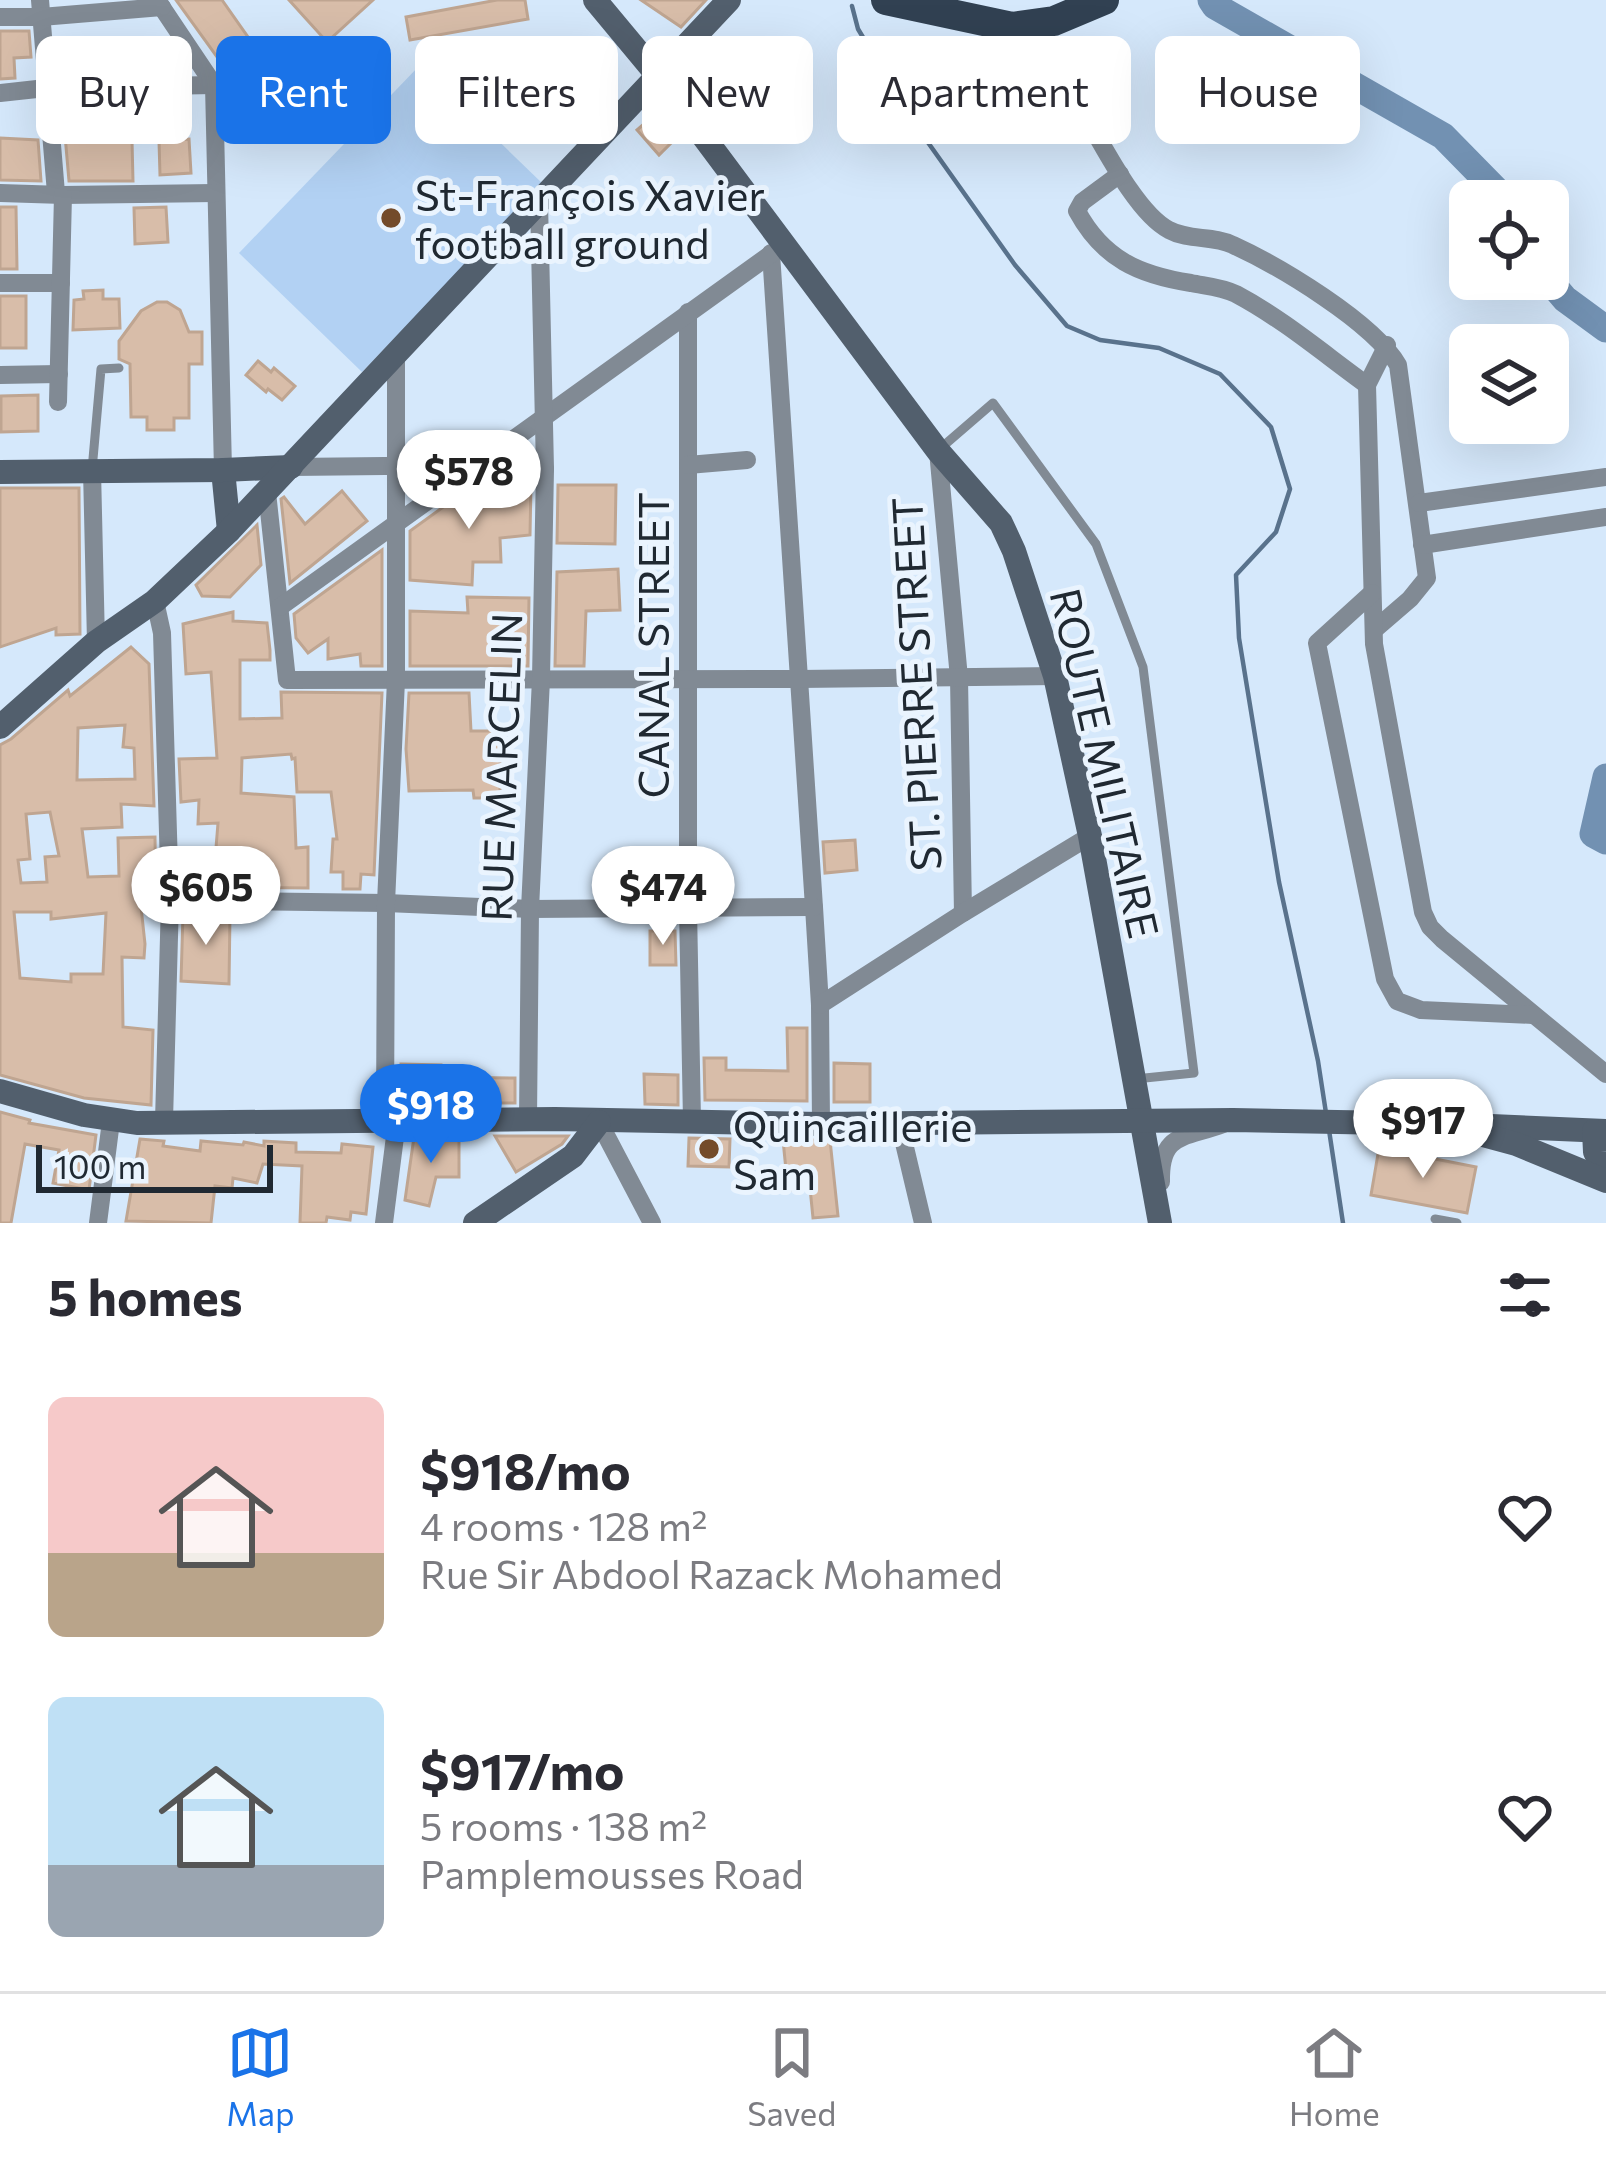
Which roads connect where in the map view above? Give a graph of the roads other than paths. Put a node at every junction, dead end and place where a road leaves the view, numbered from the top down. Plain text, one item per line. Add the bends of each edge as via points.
1 (595, 0) edge
2 (729, 0) edge
3 (886, 0) edge
4 (1104, 0) edge
5 (160, 4) edge
6 (40, 8) edge
7 (0, 17) edge
8 (696, 36) edge
9 (642, 57) edge
10 (192, 85) edge
11 (214, 85) junction
12 (36, 89) edge
13 (0, 93) edge
14 (642, 95) edge
15 (53, 144) edge
16 (705, 144) edge
17 (1102, 144) edge
18 (1120, 174) junction
19 (0, 193) edge
20 (215, 193) junction
21 (59, 194) junction
22 (539, 202) junction
23 (777, 249) junction
24 (0, 283) edge
25 (61, 283) junction
26 (688, 312) junction
27 (1387, 346) junction
28 (396, 356) junction
29 (119, 368) dead end
30 (59, 374) junction
31 (0, 375) edge
32 (1367, 386) junction
33 (58, 402) dead end
34 (543, 416) junction
35 (938, 451) junction
36 (747, 460) dead end
37 (479, 465) junction
38 (688, 465) junction
39 (291, 466) junction
40 (397, 466) junction
41 (545, 469) junction
42 (92, 470) junction
43 (224, 470) junction
44 (0, 472) edge
45 (1606, 477) edge
46 (267, 491) junction
47 (1419, 503) junction
48 (1606, 517) edge
49 (397, 522) junction
50 (229, 531) junction
51 (1423, 545) junction
52 (1372, 593) junction
53 (154, 601) junction
54 (280, 607) junction
55 (1374, 630) junction
56 (95, 642) junction
57 (1054, 676) junction
58 (959, 677) junction
59 (396, 680) junction
60 (541, 680) junction
61 (688, 680) junction
62 (799, 680) junction
63 (0, 727) edge
64 (1090, 836) junction
65 (170, 900) junction
66 (386, 902) junction
67 (814, 907) junction
68 (688, 908) junction
69 (530, 909) junction
70 (963, 913) junction
71 (820, 1005) junction
72 (1532, 1015) junction
73 (1606, 1074) edge
74 (1135, 1078) junction
75 (0, 1091) edge
76 (528, 1120) junction
77 (1234, 1120) junction
78 (112, 1121) junction
79 (164, 1121) junction
80 (391, 1121) junction
81 (692, 1121) junction
82 (899, 1121) junction
83 (1139, 1121) junction
84 (599, 1122) junction
85 (821, 1124) junction
86 (1445, 1124) junction
87 (1591, 1130) edge
88 (1599, 1174) edge
89 (1435, 1219) dead end
90 (98, 1223) edge
91 (384, 1223) edge
92 (475, 1223) edge
93 (652, 1223) edge
94 (923, 1223) edge
95 (1160, 1223) edge
96 (1456, 1223) edge

1 - 9 main road, ROUTE MILITAIRE
2 - 8 main road
3 - 4 main road via 1012,27 1054,21
5 - 6 street
5 - 11 street
6 - 7 street
10 - 11 street
11 - 20 street
12 - 13 street
14 - 22 main road
15 - 21 street
16 - 23 main road, ROUTE MILITAIRE
17 - 18 street
18 - 27 street via 1170,231 1228,242 1322,296
18 - 32 street via 1078,211 1112,255 1154,277 1229,290
19 - 21 street
20 - 21 street
20 - 43 street
21 - 25 street
22 - 28 main road
22 - 34 street, RUE MARCELIN
23 - 26 street
23 - 35 main road, ROUTE MILITAIRE
23 - 62 street
24 - 25 street
25 - 30 street
26 - 34 street
26 - 38 street, CANAL STREET
27 - 32 street
27 - 47 street via 1398,364
28 - 39 main road
28 - 40 street
29 - 42 lane via 101,369
30 - 31 street
30 - 33 street
32 - 52 street
34 - 37 street
34 - 41 street, RUE MARCELIN
35 - 57 main road, ROUTE MILITAIRE via 1001,524
35 - 58 street, ST. PIERRE STREET
35 - 74 lane via 993,404 1096,544 1143,668 1194,1072
36 - 38 street
37 - 40 street
37 - 41 street
37 - 49 street
38 - 61 street, CANAL STREET
39 - 40 street
39 - 43 main road
39 - 46 main road
40 - 49 street
41 - 60 street, RUE MARCELIN
42 - 43 main road
42 - 44 main road
42 - 56 street
43 - 50 main road
45 - 47 street
46 - 50 main road
46 - 54 street
47 - 51 street
48 - 51 street
49 - 54 street
49 - 59 street
50 - 53 main road
51 - 55 street via 1427,578
52 - 55 street
52 - 72 street via 1317,643 1385,979 1397,1001 1421,1010
53 - 56 main road
53 - 65 street via 162,633
54 - 59 street via 287,680
55 - 72 street via 1423,911 1442,939
56 - 63 main road
57 - 58 street
57 - 64 main road, ROUTE MILITAIRE
58 - 62 street
58 - 70 street, ST. PIERRE STREET
59 - 60 street
59 - 66 street
60 - 61 street
60 - 69 street, RUE MARCELIN
61 - 62 street
61 - 68 street, CANAL STREET
62 - 67 street
64 - 70 street
64 - 74 main road, ROUTE MILITAIRE
65 - 66 street
65 - 79 street
66 - 69 street
66 - 80 street
67 - 68 street
67 - 71 street
68 - 69 street
68 - 81 street, CANAL STREET
69 - 76 street, RUE MARCELIN
70 - 71 street
71 - 85 street
72 - 73 street
74 - 83 main road, ROUTE MILITAIRE
75 - 78 main road
76 - 80 main road
76 - 84 main road
77 - 83 main road
77 - 86 main road
77 - 95 street via 1166,1148
78 - 79 main road
78 - 90 street
79 - 80 main road
80 - 91 street
81 - 84 main road
81 - 85 main road
82 - 83 main road
82 - 85 main road
82 - 94 street
83 - 95 main road, ROUTE MILITAIRE
84 - 92 main road via 573,1156
84 - 93 street
86 - 87 main road
86 - 88 main road
87 - 88 main road via 1579,1156
89 - 96 lane

